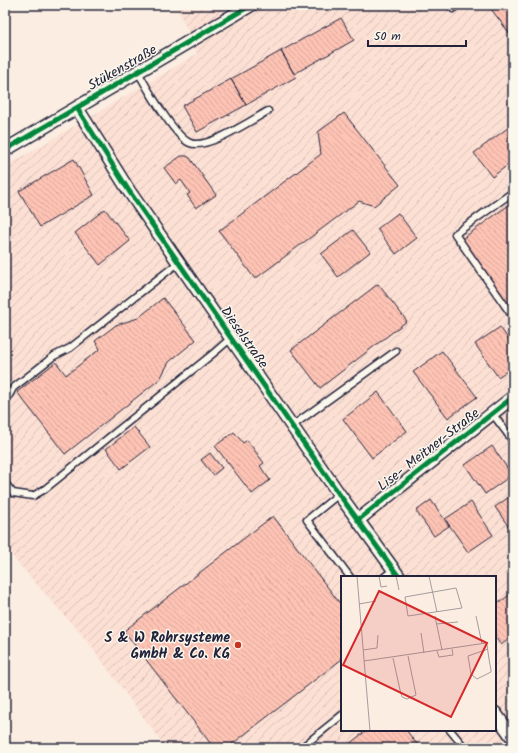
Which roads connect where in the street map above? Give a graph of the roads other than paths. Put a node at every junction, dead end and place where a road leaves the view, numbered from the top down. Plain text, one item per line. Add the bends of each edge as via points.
1 (252, 5) edge
2 (138, 72) junction
3 (77, 108) junction
4 (268, 111) dead end
5 (5, 150) edge
6 (513, 192) edge
7 (178, 263) junction
8 (513, 317) edge
9 (231, 338) junction
10 (396, 351) dead end
11 (513, 397) edge
12 (5, 401) edge
13 (492, 413) junction
14 (292, 426) junction
15 (513, 441) edge
16 (5, 483) edge
17 (339, 494) junction
18 (358, 520) junction
19 (392, 575) edge
20 (349, 576) edge
21 (496, 714) edge
22 (341, 716) edge
23 (451, 731) edge
24 (513, 738) edge
25 (301, 748) edge
26 (465, 748) edge

1 - 2 street, Stükenstraße
2 - 3 street, Stükenstraße
2 - 4 lane via 177,133 190,143 201,144 221,138
3 - 5 street, Stükenstraße
3 - 7 street, Dieselstraße via 129,192
6 - 8 lane via 455,234
7 - 9 street, Dieselstraße
7 - 12 lane via 70,348 54,356 13,388
9 - 14 street, Dieselstraße
9 - 16 lane via 45,489 33,496 13,494
10 - 14 lane
11 - 13 street, Lise- Meitner-Straße
13 - 15 lane
13 - 18 street, Lise- Meitner-Straße
14 - 17 street, Dieselstraße
17 - 18 street, Dieselstraße
17 - 20 lane via 307,520
18 - 19 street, Dieselstraße
21 - 24 street via 507,726
22 - 25 lane
23 - 26 lane

